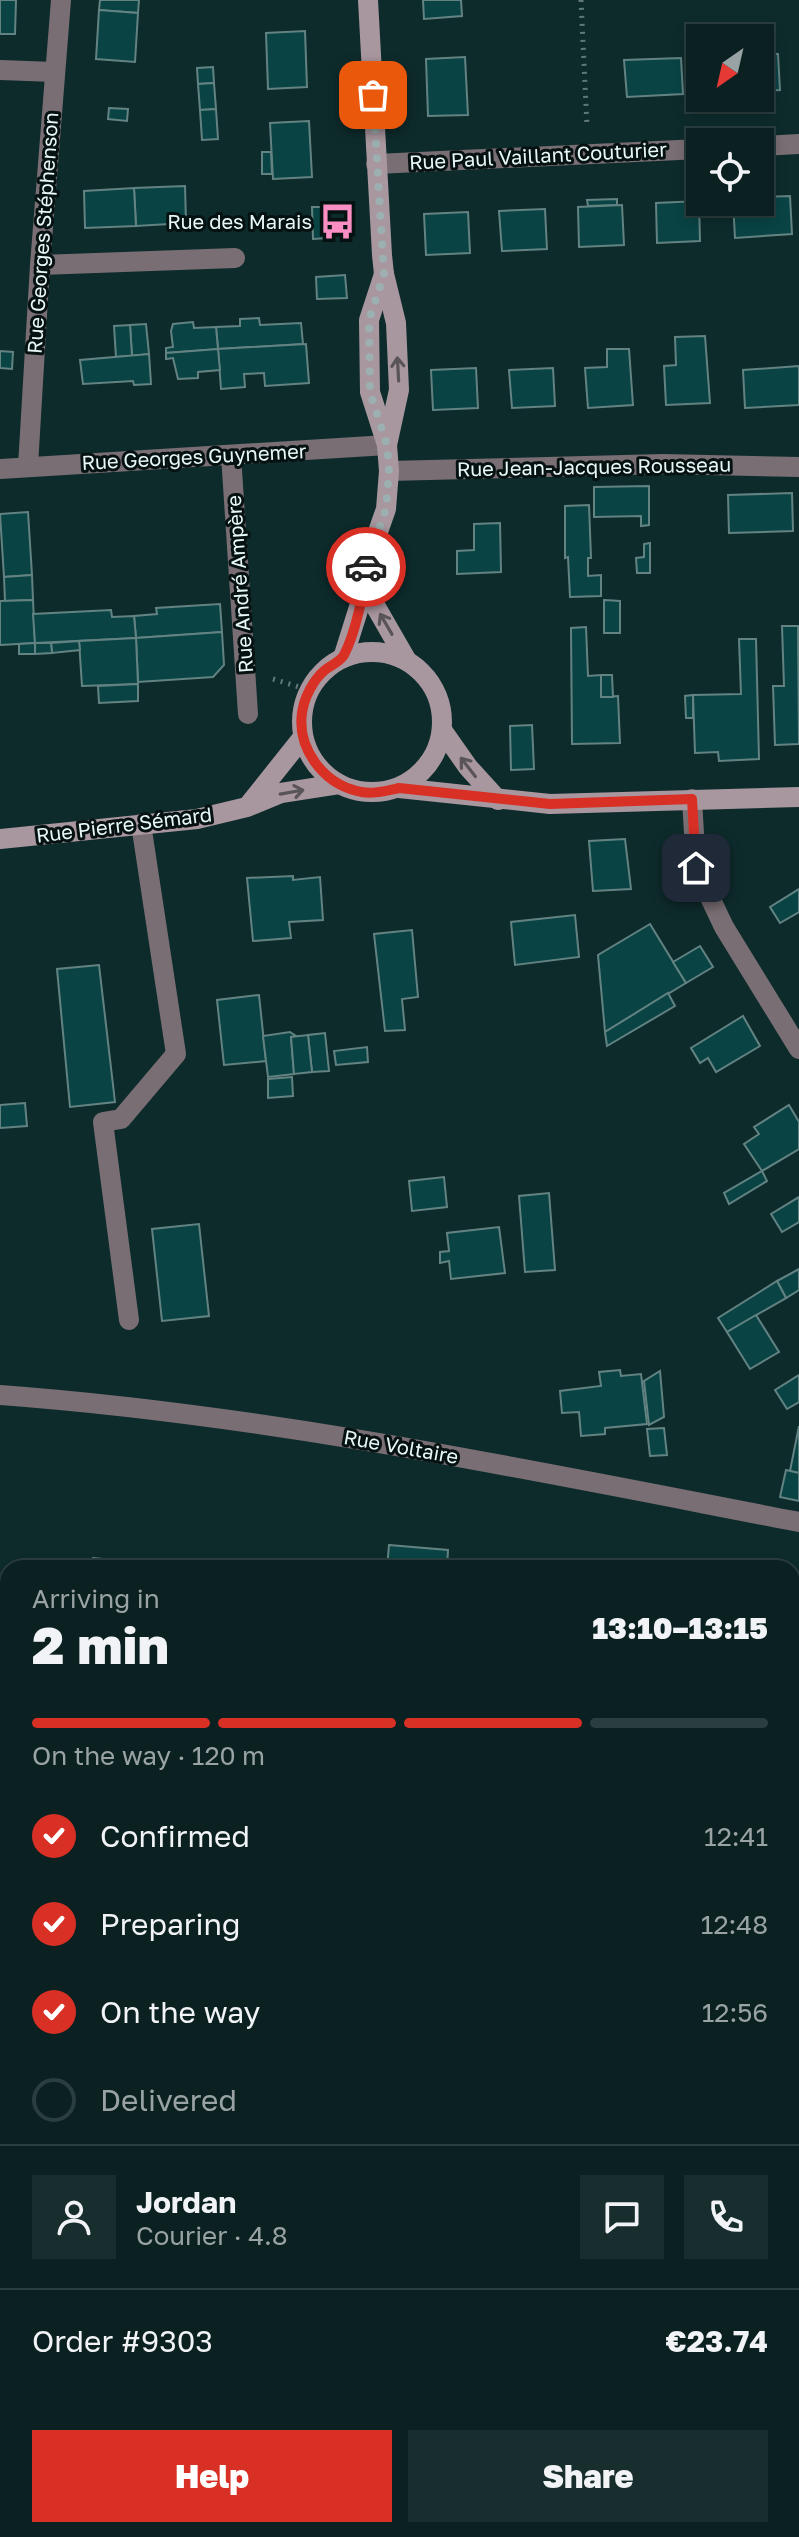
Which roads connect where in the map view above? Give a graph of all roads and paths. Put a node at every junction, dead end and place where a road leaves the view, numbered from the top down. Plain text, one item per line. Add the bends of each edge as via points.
1 (61, 0) edge
2 (368, 0) edge
3 (581, 0) edge
4 (0, 70) edge
5 (55, 72) junction
6 (799, 144) edge
7 (774, 145) edge
8 (686, 150) edge
9 (589, 155) junction
10 (376, 164) junction
11 (235, 258) dead end
12 (40, 265) junction
13 (384, 274) junction
14 (387, 445) junction
15 (231, 455) junction
16 (28, 466) junction
17 (799, 467) edge
18 (0, 469) edge
19 (389, 471) junction
20 (365, 588) junction
21 (343, 658) junction
22 (407, 661) junction
23 (248, 714) dead end
24 (442, 730) junction
25 (303, 737) junction
26 (339, 784) junction
27 (399, 788) junction
28 (799, 797) edge
29 (692, 799) junction
30 (498, 800) junction
31 (247, 807) junction
32 (141, 824) junction
33 (0, 839) edge
34 (799, 1049) edge
35 (129, 1320) dead end
36 (0, 1395) edge
37 (799, 1522) edge

1 - 5 street, Rue Georges Stéphenson
2 - 10 main road
3 - 9 path
4 - 5 street
5 - 12 street, Rue Georges Stéphenson
6 - 7 street
8 - 9 street, Rue Paul Vaillant Couturier
9 - 10 street, Rue Paul Vaillant Couturier
10 - 13 main road
11 - 12 street
12 - 16 street, Rue Georges Stéphenson
14 -> 13 main road via 399,390 396,323
13 - 14 main road via 369,320 370,392
14 - 15 street, Rue Georges Guynemer
14 - 19 main road
15 - 16 street, Rue Georges Guynemer
15 - 23 street, Rue André Ampère
16 - 18 street, Rue Georges Guynemer
17 - 19 street, Rue Jean-Jacques Rousseau via 663,464
19 - 20 main road via 386,509 366,566
20 - 21 main road
22 -> 20 main road
21 - 22 main road via 386,653
21 - 25 main road via 323,671 309,690 302,713
22 - 24 main road via 435,690
24 - 27 main road via 429,765
30 -> 24 main road
25 - 26 main road via 316,764
25 - 31 main road
26 - 27 main road via 358,792
31 -> 26 main road, Rue Pierre Sémard via 281,793
27 - 30 main road
28 - 29 main road
29 - 30 main road via 550,804
29 - 34 street via 696,868 724,927
31 - 32 main road, Rue Pierre Sémard
32 - 33 main road, Rue Pierre Sémard
32 - 35 street via 176,1054 121,1119 103,1122
36 - 37 street, Rue Voltaire via 226,1418 368,1440

